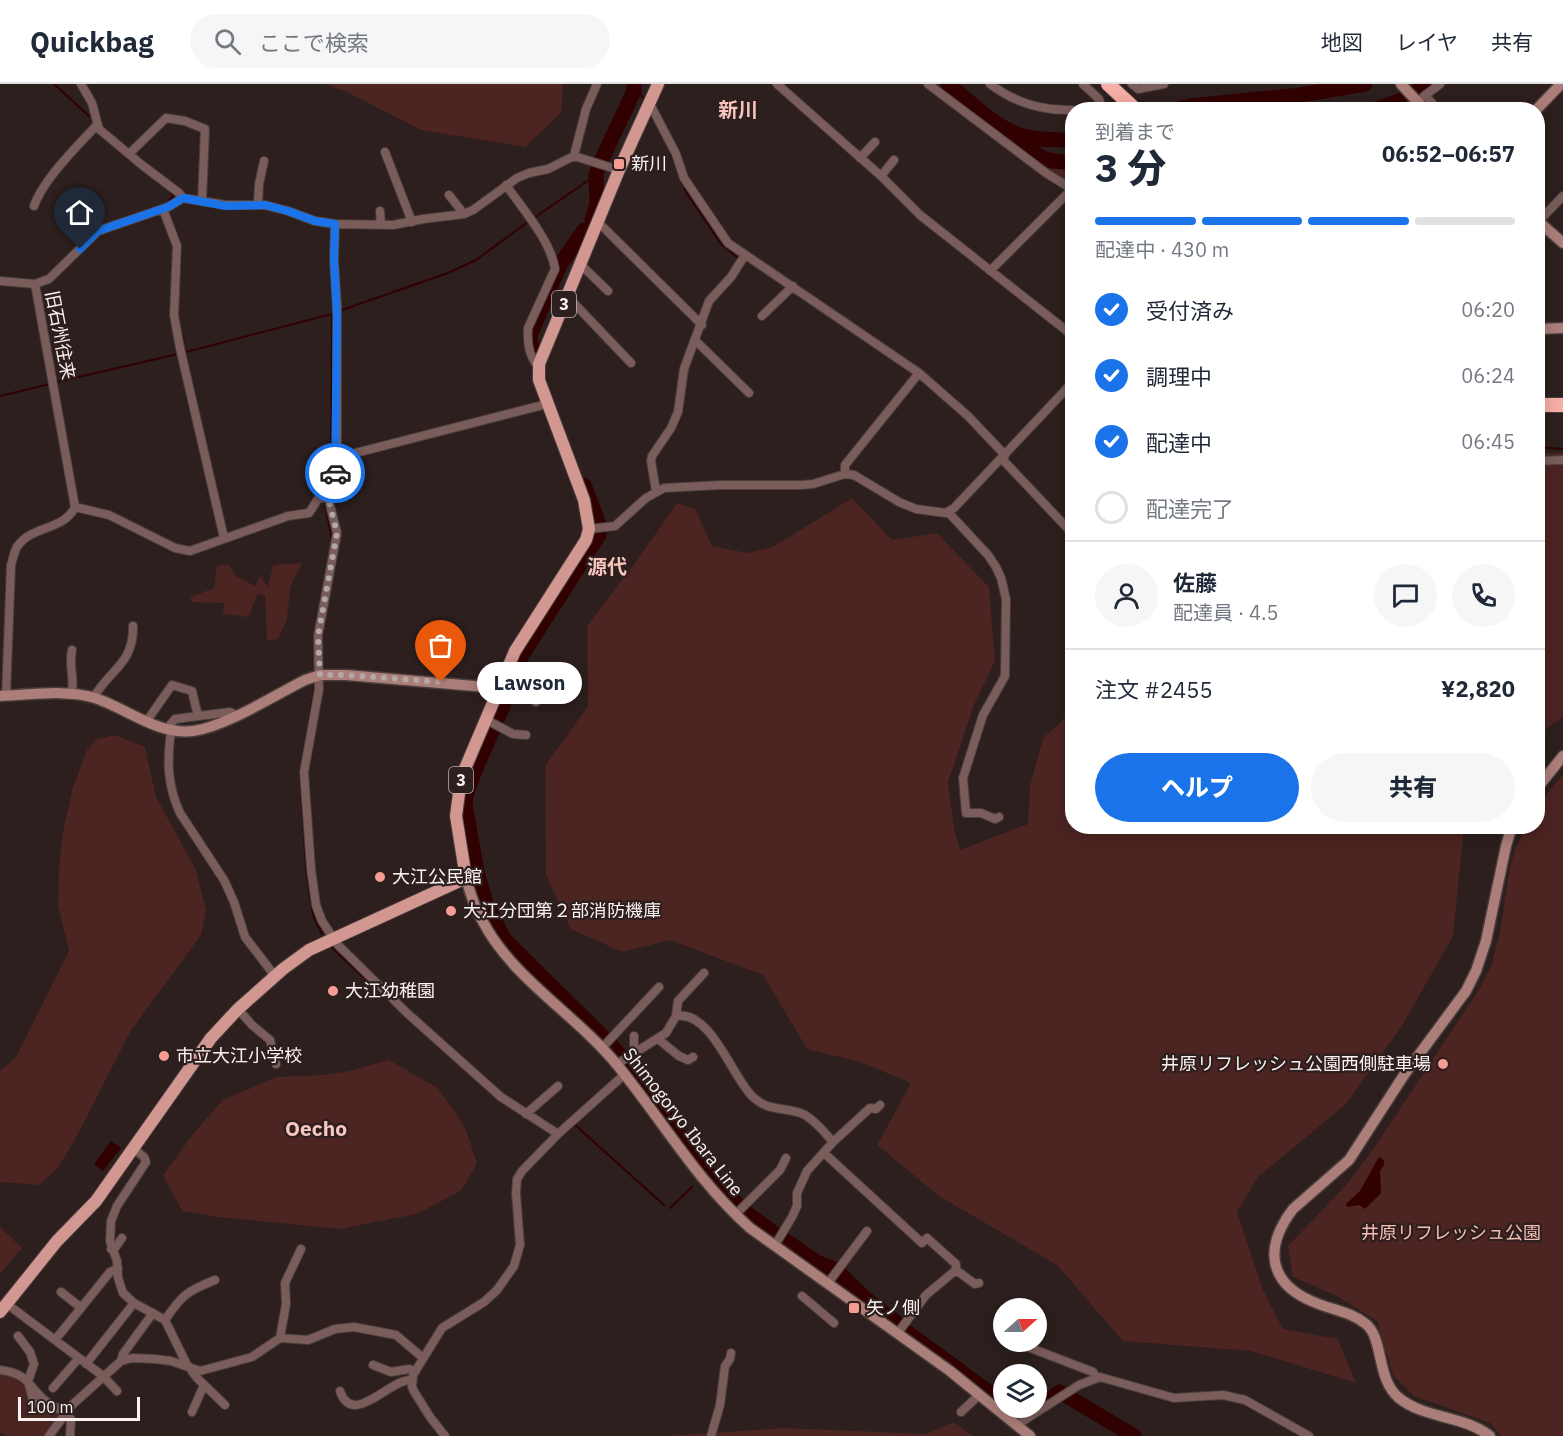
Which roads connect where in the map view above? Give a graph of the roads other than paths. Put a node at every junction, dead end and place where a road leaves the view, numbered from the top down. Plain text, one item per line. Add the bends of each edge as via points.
1 (81, 84) edge
2 (597, 84) edge
3 (658, 84) edge
4 (777, 84) edge
5 (928, 84) edge
6 (990, 84) edge
7 (1083, 84) edge
8 (1108, 84) edge
9 (1132, 84) edge
10 (1164, 84) edge
11 (1401, 84) edge
12 (1440, 84) edge
13 (1560, 84) edge
14 (1416, 101) edge
15 (650, 102) junction
16 (1100, 102) edge
17 (1128, 102) edge
18 (1543, 102) edge
19 (1065, 109) edge
20 (205, 118) dead end
21 (97, 126) junction
22 (205, 129) junction
23 (875, 142) dead end
24 (385, 152) dead end
25 (130, 153) junction
26 (574, 156) junction
27 (860, 158) junction
28 (264, 160) dead end
29 (894, 160) dead end
30 (619, 170) junction
31 (881, 176) junction
32 (506, 185) junction
33 (1065, 185) edge
34 (449, 195) dead end
35 (1563, 195) edge
36 (1065, 196) edge
37 (183, 198) junction
38 (202, 201) junction
39 (258, 205) junction
40 (34, 206) dead end
41 (163, 209) junction
42 (380, 211) dead end
43 (464, 214) junction
44 (1545, 214) edge
45 (412, 222) junction
46 (598, 223) junction
47 (335, 224) junction
48 (381, 225) junction
49 (1545, 227) edge
50 (1563, 243) edge
51 (745, 255) junction
52 (581, 265) junction
53 (990, 272) junction
54 (0, 280) edge
55 (35, 284) junction
56 (793, 286) junction
57 (608, 291) dead end
58 (567, 296) junction
59 (762, 316) dead end
60 (702, 325) junction
61 (1563, 328) edge
62 (1065, 329) edge
63 (1545, 329) edge
64 (696, 341) junction
65 (631, 363) dead end
66 (538, 366) junction
67 (919, 373) junction
68 (1065, 391) edge
69 (749, 393) dead end
70 (547, 404) junction
71 (1545, 405) edge
72 (1563, 405) edge
73 (1004, 457) junction
74 (336, 458) junction
75 (1563, 460) edge
76 (1545, 461) edge
77 (845, 474) junction
78 (656, 491) junction
79 (325, 497) junction
80 (75, 507) junction
81 (948, 512) junction
82 (1065, 525) edge
83 (589, 529) junction
84 (224, 538) junction
85 (133, 626) dead end
86 (72, 650) dead end
87 (320, 675) junction
88 (509, 679) junction
89 (498, 688) junction
90 (71, 694) junction
91 (3, 696) edge
92 (94, 697) junction
93 (536, 702) dead end
94 (236, 715) junction
95 (198, 716) junction
96 (146, 722) junction
97 (492, 722) junction
98 (170, 730) junction
99 (526, 735) dead end
100 (1563, 756) edge
101 (1545, 778) edge
102 (999, 817) dead end
103 (1510, 834) edge
104 (466, 878) junction
105 (333, 938) junction
106 (704, 973) dead end
107 (275, 976) junction
108 (659, 987) dead end
109 (238, 1008) junction
110 (676, 1016) junction
111 (634, 1036) dead end
112 (658, 1039) junction
113 (602, 1048) junction
114 (636, 1052) junction
115 (693, 1057) dead end
116 (276, 1064) dead end
117 (617, 1064) junction
118 (625, 1074) junction
119 (558, 1086) dead end
120 (880, 1106) dead end
121 (526, 1114) junction
122 (558, 1134) junction
123 (834, 1142) junction
124 (134, 1149) junction
125 (824, 1153) junction
126 (786, 1158) dead end
127 (739, 1211) junction
128 (867, 1231) dead end
129 (122, 1238) dead end
130 (774, 1245) junction
131 (111, 1249) junction
132 (301, 1249) dead end
133 (118, 1268) junction
134 (956, 1270) junction
135 (215, 1280) dead end
136 (828, 1283) junction
137 (979, 1283) dead end
138 (61, 1292) dead end
139 (802, 1296) dead end
140 (134, 1303) junction
141 (80, 1307) junction
142 (4, 1308) edge
143 (153, 1313) junction
144 (165, 1320) junction
145 (834, 1323) dead end
146 (897, 1334) junction
147 (18, 1335) dead end
148 (280, 1338) junction
149 (55, 1340) junction
150 (1041, 1352) edge
151 (731, 1353) dead end
152 (79, 1358) junction
153 (423, 1358) junction
154 (121, 1361) junction
155 (86, 1364) junction
156 (373, 1365) dead end
157 (191, 1368) junction
158 (1084, 1368) junction
159 (0, 1370) edge
160 (416, 1371) junction
161 (103, 1376) junction
162 (1096, 1377) junction
163 (412, 1380) junction
164 (1088, 1380) junction
165 (28, 1381) junction
166 (204, 1385) junction
167 (53, 1388) dead end
168 (117, 1391) dead end
169 (340, 1391) dead end
170 (980, 1395) junction
171 (34, 1404) dead end
172 (225, 1405) dead end
173 (192, 1412) dead end
174 (962, 1412) dead end
175 (67, 1413) junction
176 (1017, 1425) junction
177 (49, 1436) edge
178 (70, 1436) edge
179 (446, 1436) edge
180 (711, 1436) edge
181 (1030, 1436) edge
182 (1309, 1436) edge
183 (1490, 1436) edge

1 - 21 street via 92,103
2 - 26 street
3 - 15 main road, 3
4 - 27 street
5 - 33 street
6 - 19 street via 1020,101
7 - 16 street
8 - 17 highway
9 - 10 street via 1138,89
11 - 14 main road
12 - 14 street
13 - 18 main road
15 - 30 main road, 3
15 - 51 street via 691,192 728,243
20 - 22 street
21 - 25 street
21 - 40 street via 66,159
22 - 25 street via 166,118
22 - 38 street
23 - 27 street
24 - 45 street
25 - 37 street
26 - 30 street
26 - 32 street
27 - 31 street
28 - 39 street
29 - 31 street
30 - 46 main road, 3
31 - 53 street via 920,215
32 - 43 street
32 - 66 street via 543,239 554,263 555,269 528,328 531,355
34 - 43 street
35 - 44 street
36 - 53 street
37 - 38 street
37 - 41 street, 旧石州往来
38 - 39 street via 226,206
39 - 47 street
41 - 55 street, 旧石州往来 via 98,231 57,273
41 - 84 street via 177,246 174,315 180,348
42 - 48 street
43 - 45 street
45 - 48 street
46 - 52 main road, 3
46 - 60 street
47 - 48 street
47 - 74 street
49 - 50 main road
51 - 56 street
51 - 60 street via 709,301
52 - 57 street
52 - 58 main road, 3
53 - 62 street
54 - 55 street
55 - 80 street, 旧石州往来
56 - 59 street
56 - 67 street
58 - 65 street
58 - 66 main road, 3
60 - 64 street
61 - 63 main road
64 - 69 street
64 - 78 street via 684,369 678,412 652,456
66 - 70 main road
67 - 73 street via 968,416
67 - 77 street via 845,465
68 - 73 street
70 - 74 street
70 - 83 main road via 584,500
71 - 72 highway
73 - 81 street
73 - 82 street
74 - 79 street via 334,480
75 - 76 street
77 - 78 street via 802,485 672,486
77 - 81 street via 854,475 916,509
78 - 83 street via 615,526
79 - 84 street via 318,499 309,513 288,516
79 - 87 street via 337,533 318,636
80 - 84 street via 109,515 182,550 196,550
80 - 91 street via 63,522 25,539 15,553
81 - 102 street via 988,555 1005,589 1005,676 983,716 962,781 966,813
83 - 88 main road, 3 via 586,540 515,651
85 - 92 street via 126,658
86 - 90 street
87 - 89 main road
87 - 94 main road
87 - 105 street via 305,759 304,792 313,888 322,921
88 - 89 main road, 3
88 - 93 street
89 - 97 main road, 3
90 - 91 main road
90 - 92 main road
92 - 96 main road
94 - 95 street via 230,712
94 - 98 main road via 201,730
95 - 96 street via 192,691 172,685
95 - 98 street via 175,719
96 - 98 main road
97 - 99 street via 513,734
97 - 104 main road, 3 via 461,778 457,801 458,837
98 - 107 street via 168,777 174,802 224,880 245,937
100 - 101 main road
103 - 183 main road via 1483,953 1466,991 1404,1075 1349,1160 1286,1218 1273,1255 1276,1268 1293,1291 1343,1311 1368,1326 1386,1381 1398,1397 1423,1410 1468,1423
104 - 105 main road
104 - 113 main road, Shimogoryo Ibara Line via 482,921 499,946 523,974
105 - 107 main road via 309,950
105 - 121 street via 448,1052
106 - 110 street via 678,1001
107 - 109 main road
108 - 113 street
109 - 116 street via 270,1040
109 - 124 main road via 211,1038
110 - 112 street
110 - 123 street via 685,1014 701,1023 757,1100 772,1109 804,1115
111 - 114 street
112 - 114 street
112 - 115 street via 686,1059
113 - 117 main road, Shimogoryo Ibara Line
114 - 117 street
117 - 118 main road, Shimogoryo Ibara Line
118 - 122 street
118 - 127 main road, Shimogoryo Ibara Line via 698,1173
119 - 121 street
120 - 123 street via 870,1108
121 - 122 street
122 - 153 street via 517,1179 521,1235 514,1266 484,1302 442,1328
123 - 125 street
124 - 131 street via 146,1162 117,1206 109,1232
124 - 142 main road via 96,1201 57,1241
125 - 130 street via 807,1171 797,1206
125 - 134 street via 922,1243 927,1238 956,1264
126 - 127 street via 780,1170
127 - 130 main road, Shimogoryo Ibara Line
128 - 136 street
129 - 131 street
130 - 136 main road, Shimogoryo Ibara Line
131 - 133 street
132 - 148 street via 285,1283
133 - 140 street via 121,1289
133 - 141 street
134 - 137 street
134 - 146 street via 926,1295
135 - 144 street via 190,1290
136 - 146 main road, Shimogoryo Ibara Line
138 - 141 street
139 - 145 street
140 - 143 street
140 - 155 street
141 - 149 street
142 - 149 street
143 - 144 street
143 - 154 street
144 - 157 street
146 - 170 main road, Shimogoryo Ibara Line
147 - 165 street via 33,1364
148 - 153 street via 308,1340 335,1329 354,1327 396,1335
148 - 157 street via 252,1357 200,1371
149 - 152 street
150 - 158 street
151 - 180 street
152 - 155 street
152 - 167 street
153 - 160 street
154 - 157 street via 155,1359
154 - 161 street
155 - 161 street
156 - 160 street via 391,1372
157 - 166 street
158 - 162 street
158 - 164 street
159 - 165 street
160 - 163 street
161 - 168 street
161 - 175 street
162 - 164 street
162 - 182 street via 1174,1398 1238,1398
163 - 169 street via 406,1379 353,1405 344,1401
163 - 179 street via 415,1393
164 - 176 street
165 - 171 street
165 - 175 street via 47,1402
166 - 172 street
166 - 173 street
170 - 174 street
170 - 176 main road, Shimogoryo Ibara Line
175 - 177 street
175 - 178 street via 71,1419
176 - 181 main road, Shimogoryo Ibara Line

